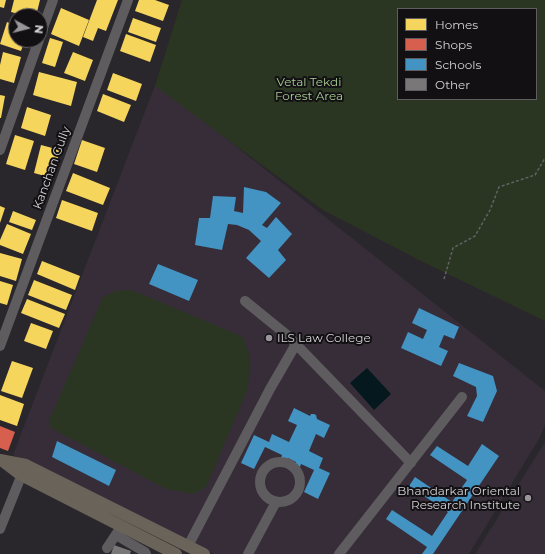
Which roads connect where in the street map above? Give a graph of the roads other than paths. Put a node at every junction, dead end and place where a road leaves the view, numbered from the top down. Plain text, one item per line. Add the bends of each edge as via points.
1 (53, 0) edge
2 (128, 0) edge
3 (48, 14) edge
4 (36, 48) edge
5 (0, 150) edge
6 (245, 301) dead end
7 (296, 344) junction
8 (0, 346) edge
9 (462, 397) dead end
10 (2, 461) edge
11 (410, 463) junction
12 (24, 470) junction
13 (276, 502) junction
14 (0, 529) edge
15 (118, 531) junction
16 (188, 546) junction
17 (107, 548) dead end
18 (168, 552) edge
19 (146, 554) edge
20 (204, 554) edge
21 (248, 554) edge
22 (339, 554) edge

1 - 3 street
2 - 8 street, Kanchan Gully
4 - 5 street
6 - 7 street
7 - 11 street
7 - 16 street
9 - 11 street
10 - 12 main road
11 - 22 street
12 - 14 street
12 - 15 main road
12 - 16 main road
13 - 13 street via 264,494 260,481 265,468 278,461 291,464 300,475 301,482 290,500
13 - 21 street
15 - 17 street
15 - 18 main road
15 - 19 street
16 - 20 main road

